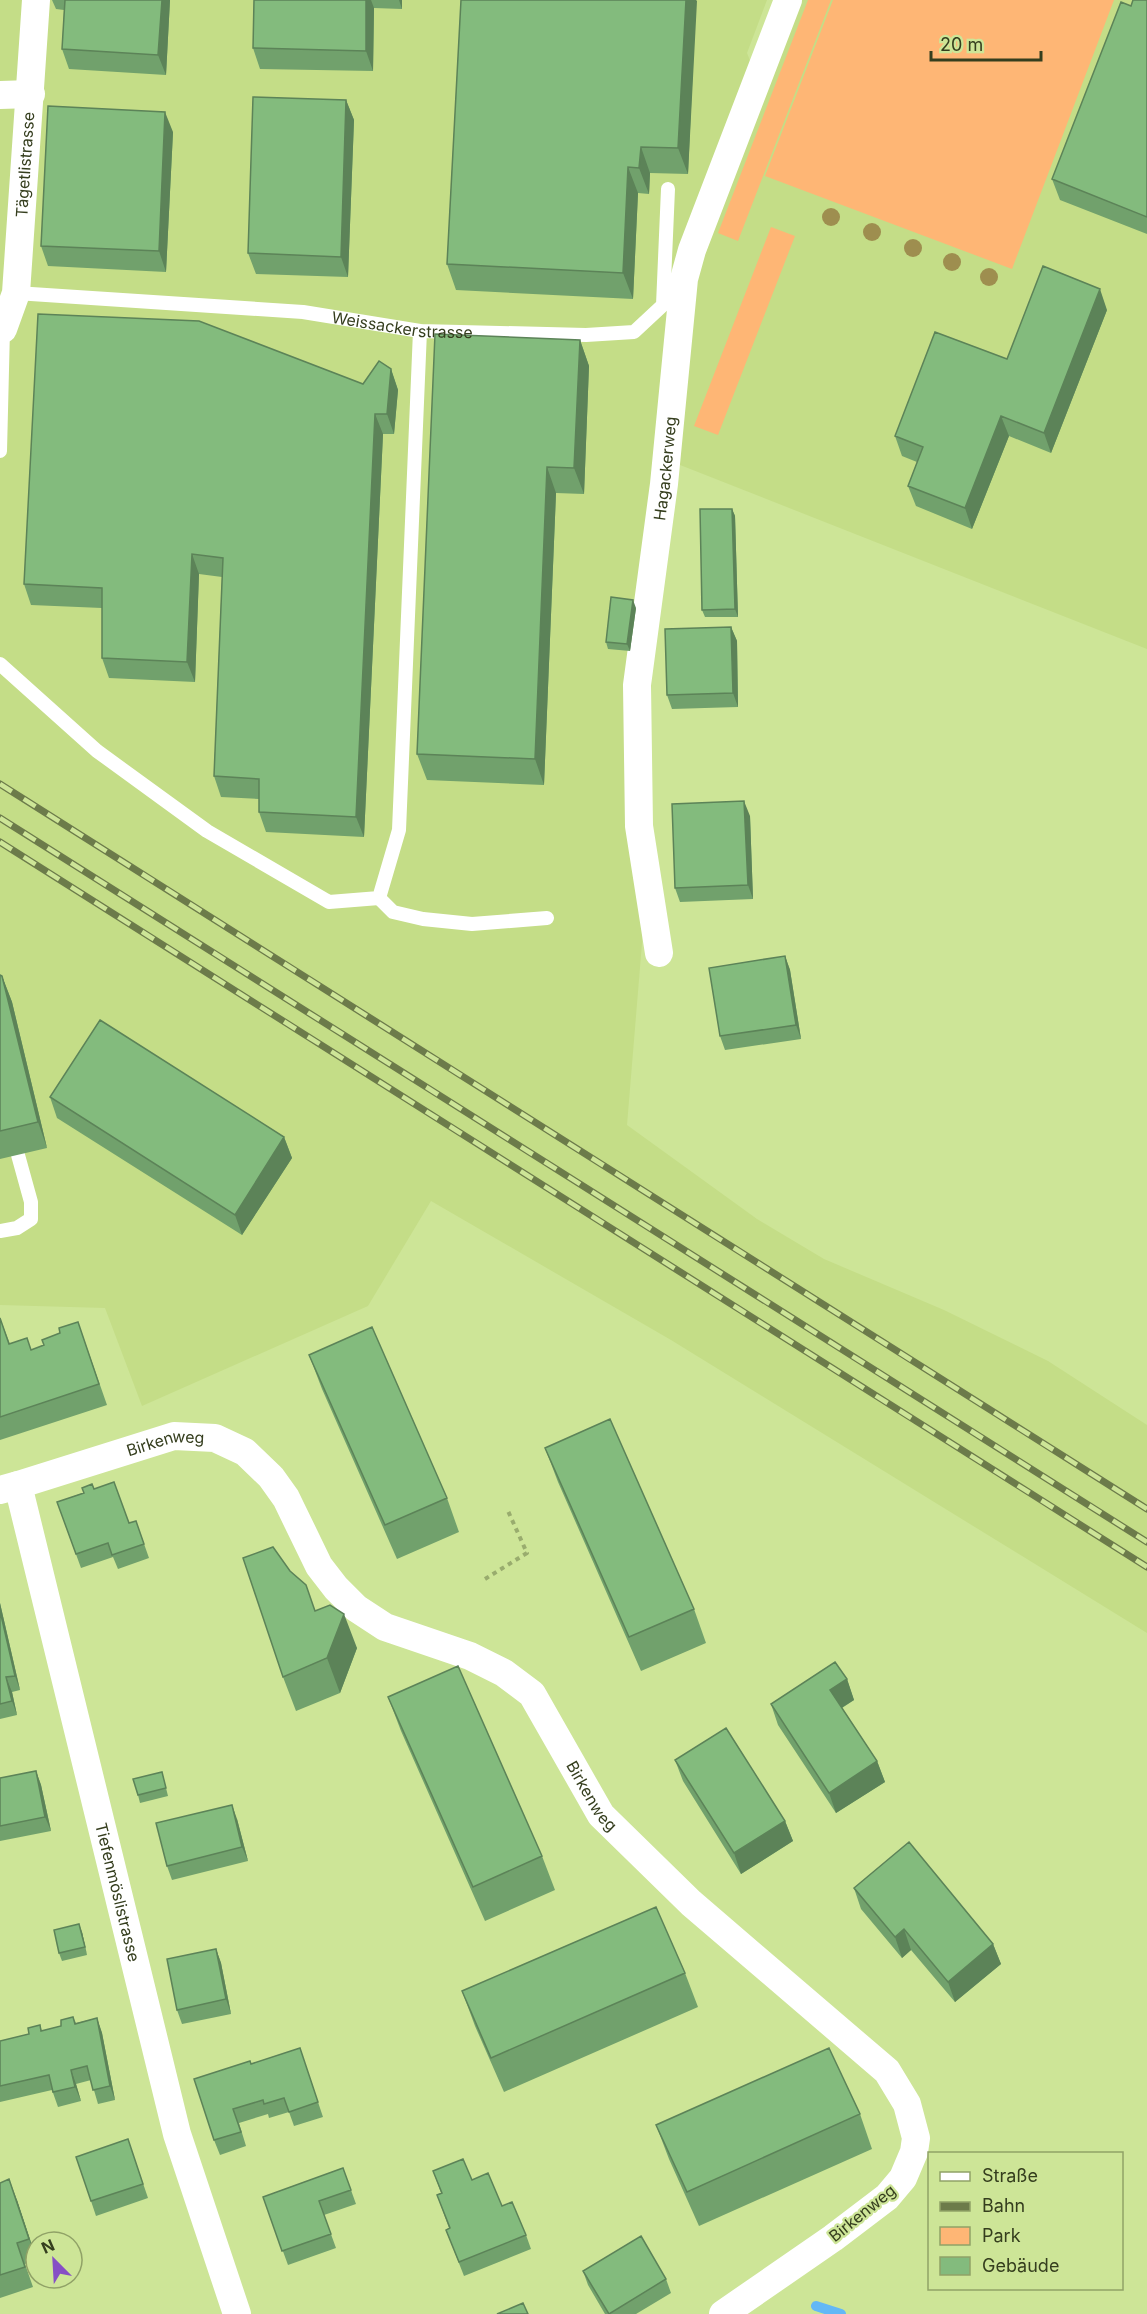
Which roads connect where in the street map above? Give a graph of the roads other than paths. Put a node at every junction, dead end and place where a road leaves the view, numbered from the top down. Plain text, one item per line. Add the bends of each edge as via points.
1 (36, 0) edge
2 (788, 0) edge
3 (31, 94) junction
4 (0, 95) edge
5 (668, 189) dead end
6 (16, 293) junction
7 (1, 329) edge
8 (420, 331) junction
9 (0, 451) edge
10 (0, 664) edge
11 (379, 898) junction
12 (547, 918) dead end
13 (659, 953) dead end
14 (18, 1155) edge
15 (0, 1231) edge
16 (9, 1487) edge
17 (237, 2314) edge
18 (723, 2314) edge

1 - 3 street, Tägetlistrasse
2 - 13 street, Hagackerweg via 684,279 664,484 637,685 639,826
3 - 4 street
3 - 6 street, Tägetlistrasse
5 - 8 lane, Weissackerstrasse via 663,305 634,332 586,335
6 - 7 street, Tägetlistrasse
6 - 8 lane, Weissackerstrasse via 303,312
7 - 9 lane
8 - 11 lane via 399,830
10 - 11 lane via 97,751 207,831 329,902
11 - 12 lane via 393,912 423,919 472,924
14 - 15 lane via 31,1202 31,1220
16 - 17 street, Tiefenmöslistrasse via 174,2123
16 - 18 street, Birkenweg via 174,1436 215,1438 244,1452 271,1477 286,1498 319,1566 343,1595 384,1627 470,1656 504,1672 532,1694 601,1815 691,1903 887,2071 908,2104 916,2138 903,2178 887,2197 833,2238

